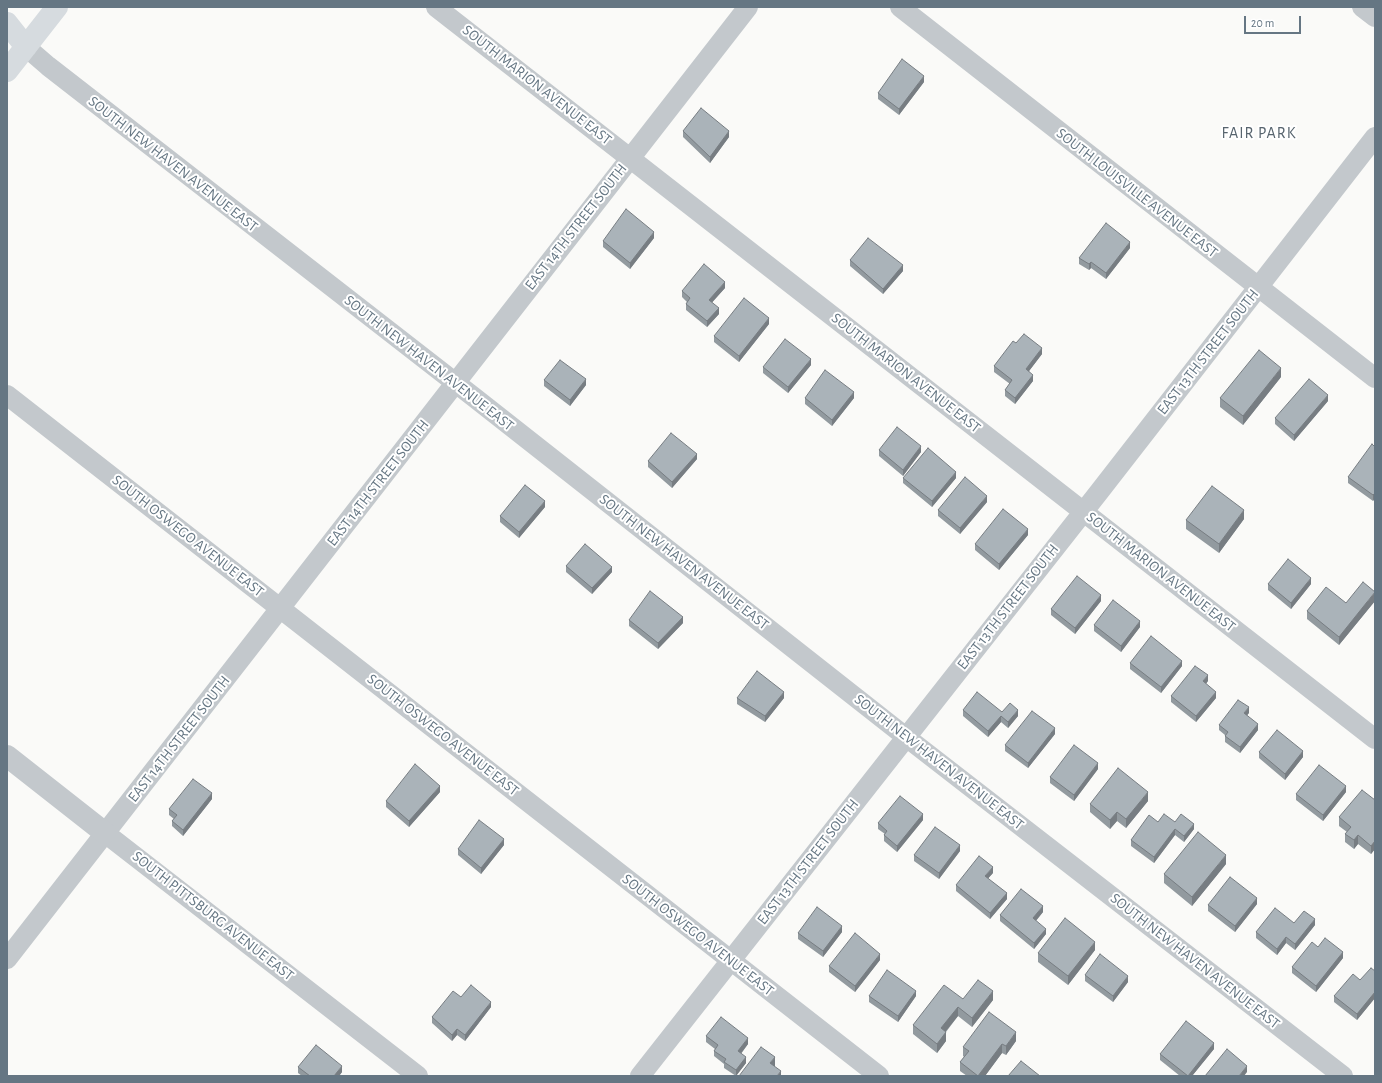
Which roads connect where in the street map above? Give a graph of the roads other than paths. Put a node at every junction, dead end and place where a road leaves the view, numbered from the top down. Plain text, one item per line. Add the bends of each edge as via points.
1 (14, 7) edge
2 (58, 7) edge
3 (436, 7) edge
4 (748, 7) edge
5 (900, 7) edge
6 (1362, 7) edge
7 (7, 16) edge
8 (1375, 17) edge
9 (7, 23) edge
10 (26, 47) junction
11 (7, 71) edge
12 (1375, 137) edge
13 (630, 158) junction
14 (1258, 287) junction
15 (1375, 378) edge
16 (456, 383) junction
17 (7, 395) edge
18 (1084, 511) junction
19 (280, 607) junction
20 (906, 737) junction
21 (1375, 739) edge
22 (7, 756) edge
23 (105, 833) junction
24 (7, 959) edge
25 (730, 961) junction
26 (418, 1076) edge
27 (640, 1076) edge
28 (879, 1076) edge
29 (1343, 1076) edge

1 - 7 main road
2 - 10 main road
3 - 13 street, SOUTH MARION AVENUE EAST
4 - 13 street, EAST 14TH STREET SOUTH
5 - 14 street, SOUTH LOUISVILLE AVENUE EAST
6 - 8 street
9 - 10 main road
10 - 11 main road
10 - 16 street, SOUTH NEW HAVEN AVENUE EAST
12 - 14 street, EAST 13TH STREET SOUTH
13 - 16 street, EAST 14TH STREET SOUTH
13 - 18 street, SOUTH MARION AVENUE EAST
14 - 15 street, SOUTH LOUISVILLE AVENUE EAST
14 - 18 street, EAST 13TH STREET SOUTH
16 - 19 street, EAST 14TH STREET SOUTH
16 - 20 street, SOUTH NEW HAVEN AVENUE EAST
17 - 19 street, SOUTH OSWEGO AVENUE EAST
18 - 20 street, EAST 13TH STREET SOUTH
18 - 21 street, SOUTH MARION AVENUE EAST
19 - 23 street, EAST 14TH STREET SOUTH
19 - 25 street, SOUTH OSWEGO AVENUE EAST
20 - 25 street, EAST 13TH STREET SOUTH
20 - 29 street, SOUTH NEW HAVEN AVENUE EAST
22 - 23 street, SOUTH PITTSBURG AVENUE EAST
23 - 24 street, EAST 14TH STREET SOUTH
23 - 26 street, SOUTH PITTSBURG AVENUE EAST
25 - 27 street, EAST 13TH STREET SOUTH
25 - 28 street, SOUTH OSWEGO AVENUE EAST

